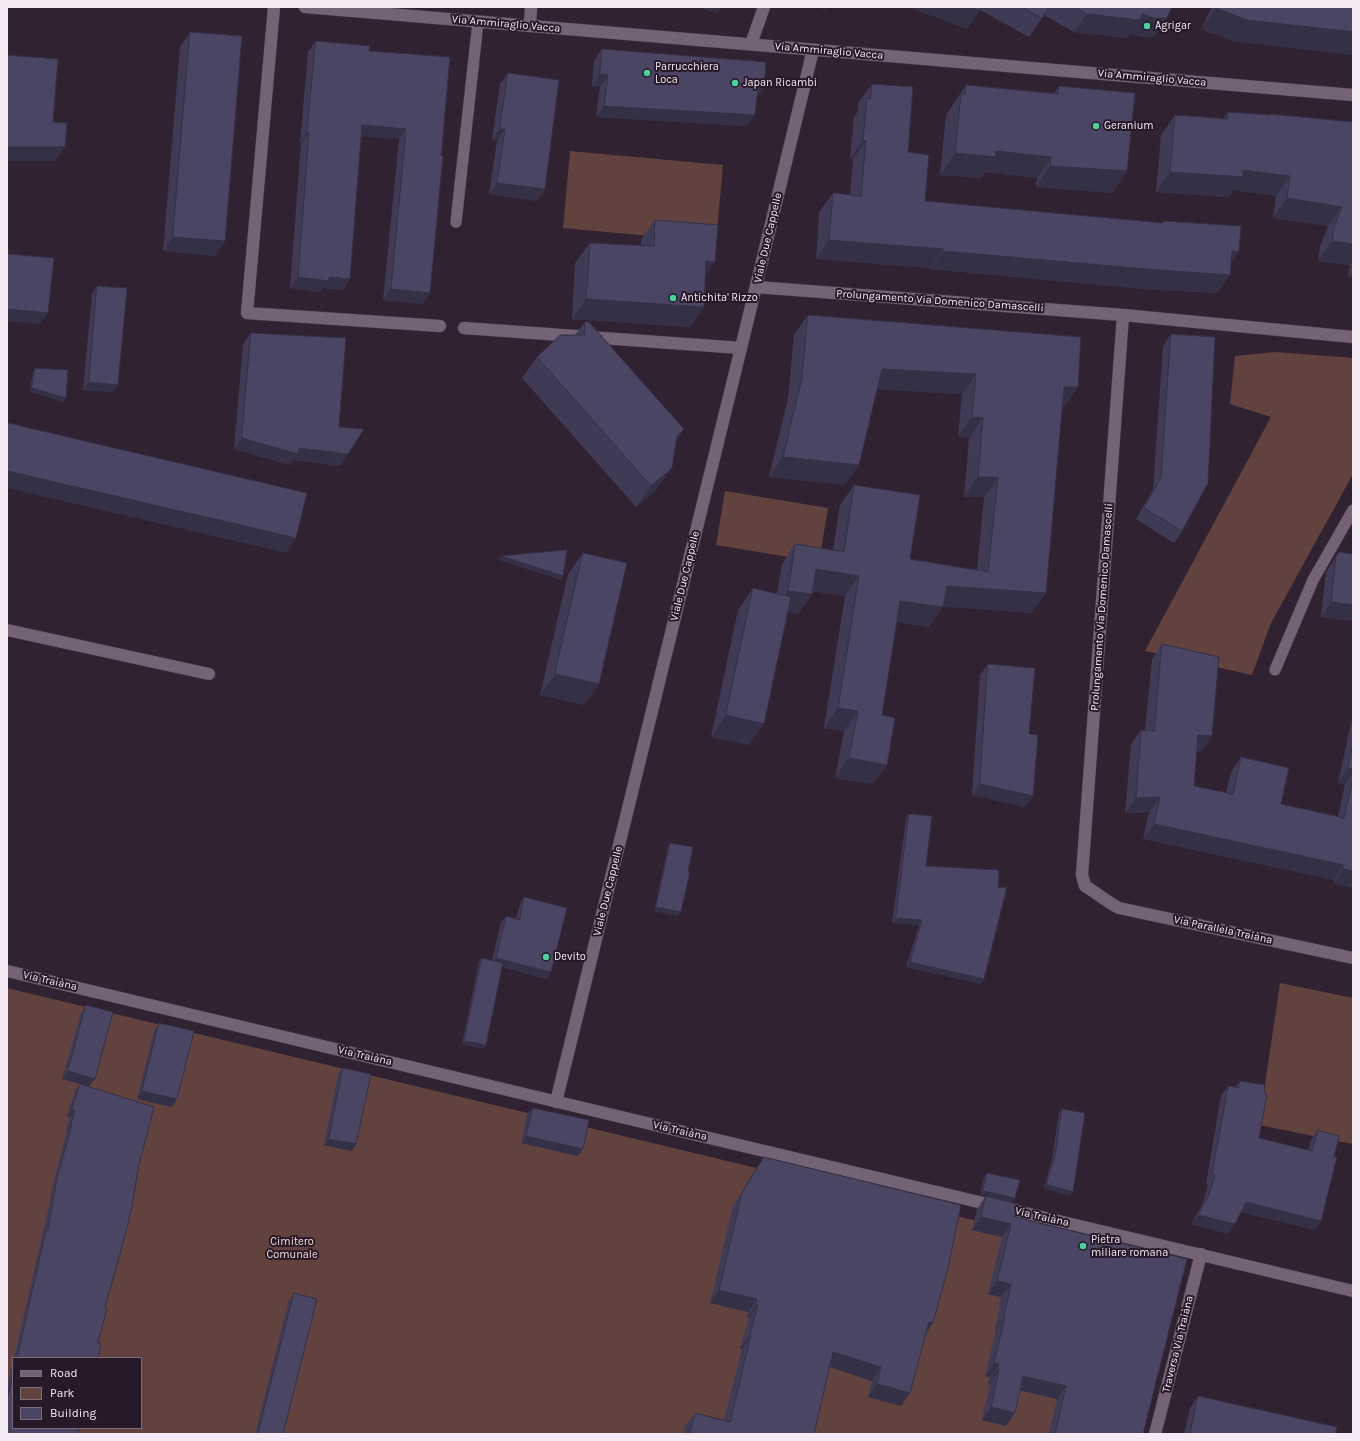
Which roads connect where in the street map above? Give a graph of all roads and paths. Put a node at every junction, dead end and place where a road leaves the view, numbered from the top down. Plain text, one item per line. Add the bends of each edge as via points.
1 (274, 7) edge
2 (305, 7) edge
3 (531, 7) edge
4 (764, 7) edge
5 (478, 22) junction
6 (530, 26) junction
7 (751, 44) junction
8 (813, 50) junction
9 (1353, 95) edge
10 (456, 222) dead end
11 (756, 287) junction
12 (1123, 315) junction
13 (440, 326) dead end
14 (464, 328) dead end
15 (1353, 337) edge
16 (742, 348) junction
17 (1353, 510) edge
18 (7, 630) edge
19 (1276, 670) dead end
20 (209, 674) dead end
21 (1097, 893) joint
22 (1353, 958) edge
23 (7, 971) edge
24 (556, 1102) junction
25 (1201, 1254) junction
26 (1353, 1291) edge
27 (1155, 1434) edge

1 - 13 street via 247,313
2 - 5 street, Via Ammiraglio Vacca
3 - 6 street
4 - 7 street
5 - 6 street, Via Ammiraglio Vacca
5 - 10 lane
6 - 7 street, Via Ammiraglio Vacca
7 - 8 street, Via Ammiraglio Vacca
8 - 9 street, Via Ammiraglio Vacca
8 - 11 street, Viale Due Cappelle
11 - 12 street, Prolungamento Via Domenico Damascelli
11 - 16 street, Viale Due Cappelle
12 - 15 street, Prolungamento Via Domenico Damascelli
12 - 21 street, Prolungamento Via Domenico Damascelli via 1082,875 1085,886
14 - 16 street
16 - 24 street, Viale Due Cappelle
17 - 19 lane via 1313,580
18 - 20 street
21 - 22 street, Via Parallela Traiàna via 1119,908
23 - 24 street, Via Traiàna
24 - 25 street, Via Traiàna
25 - 26 street, Via Traiàna
25 - 27 street, Traversa Via Traiàna

